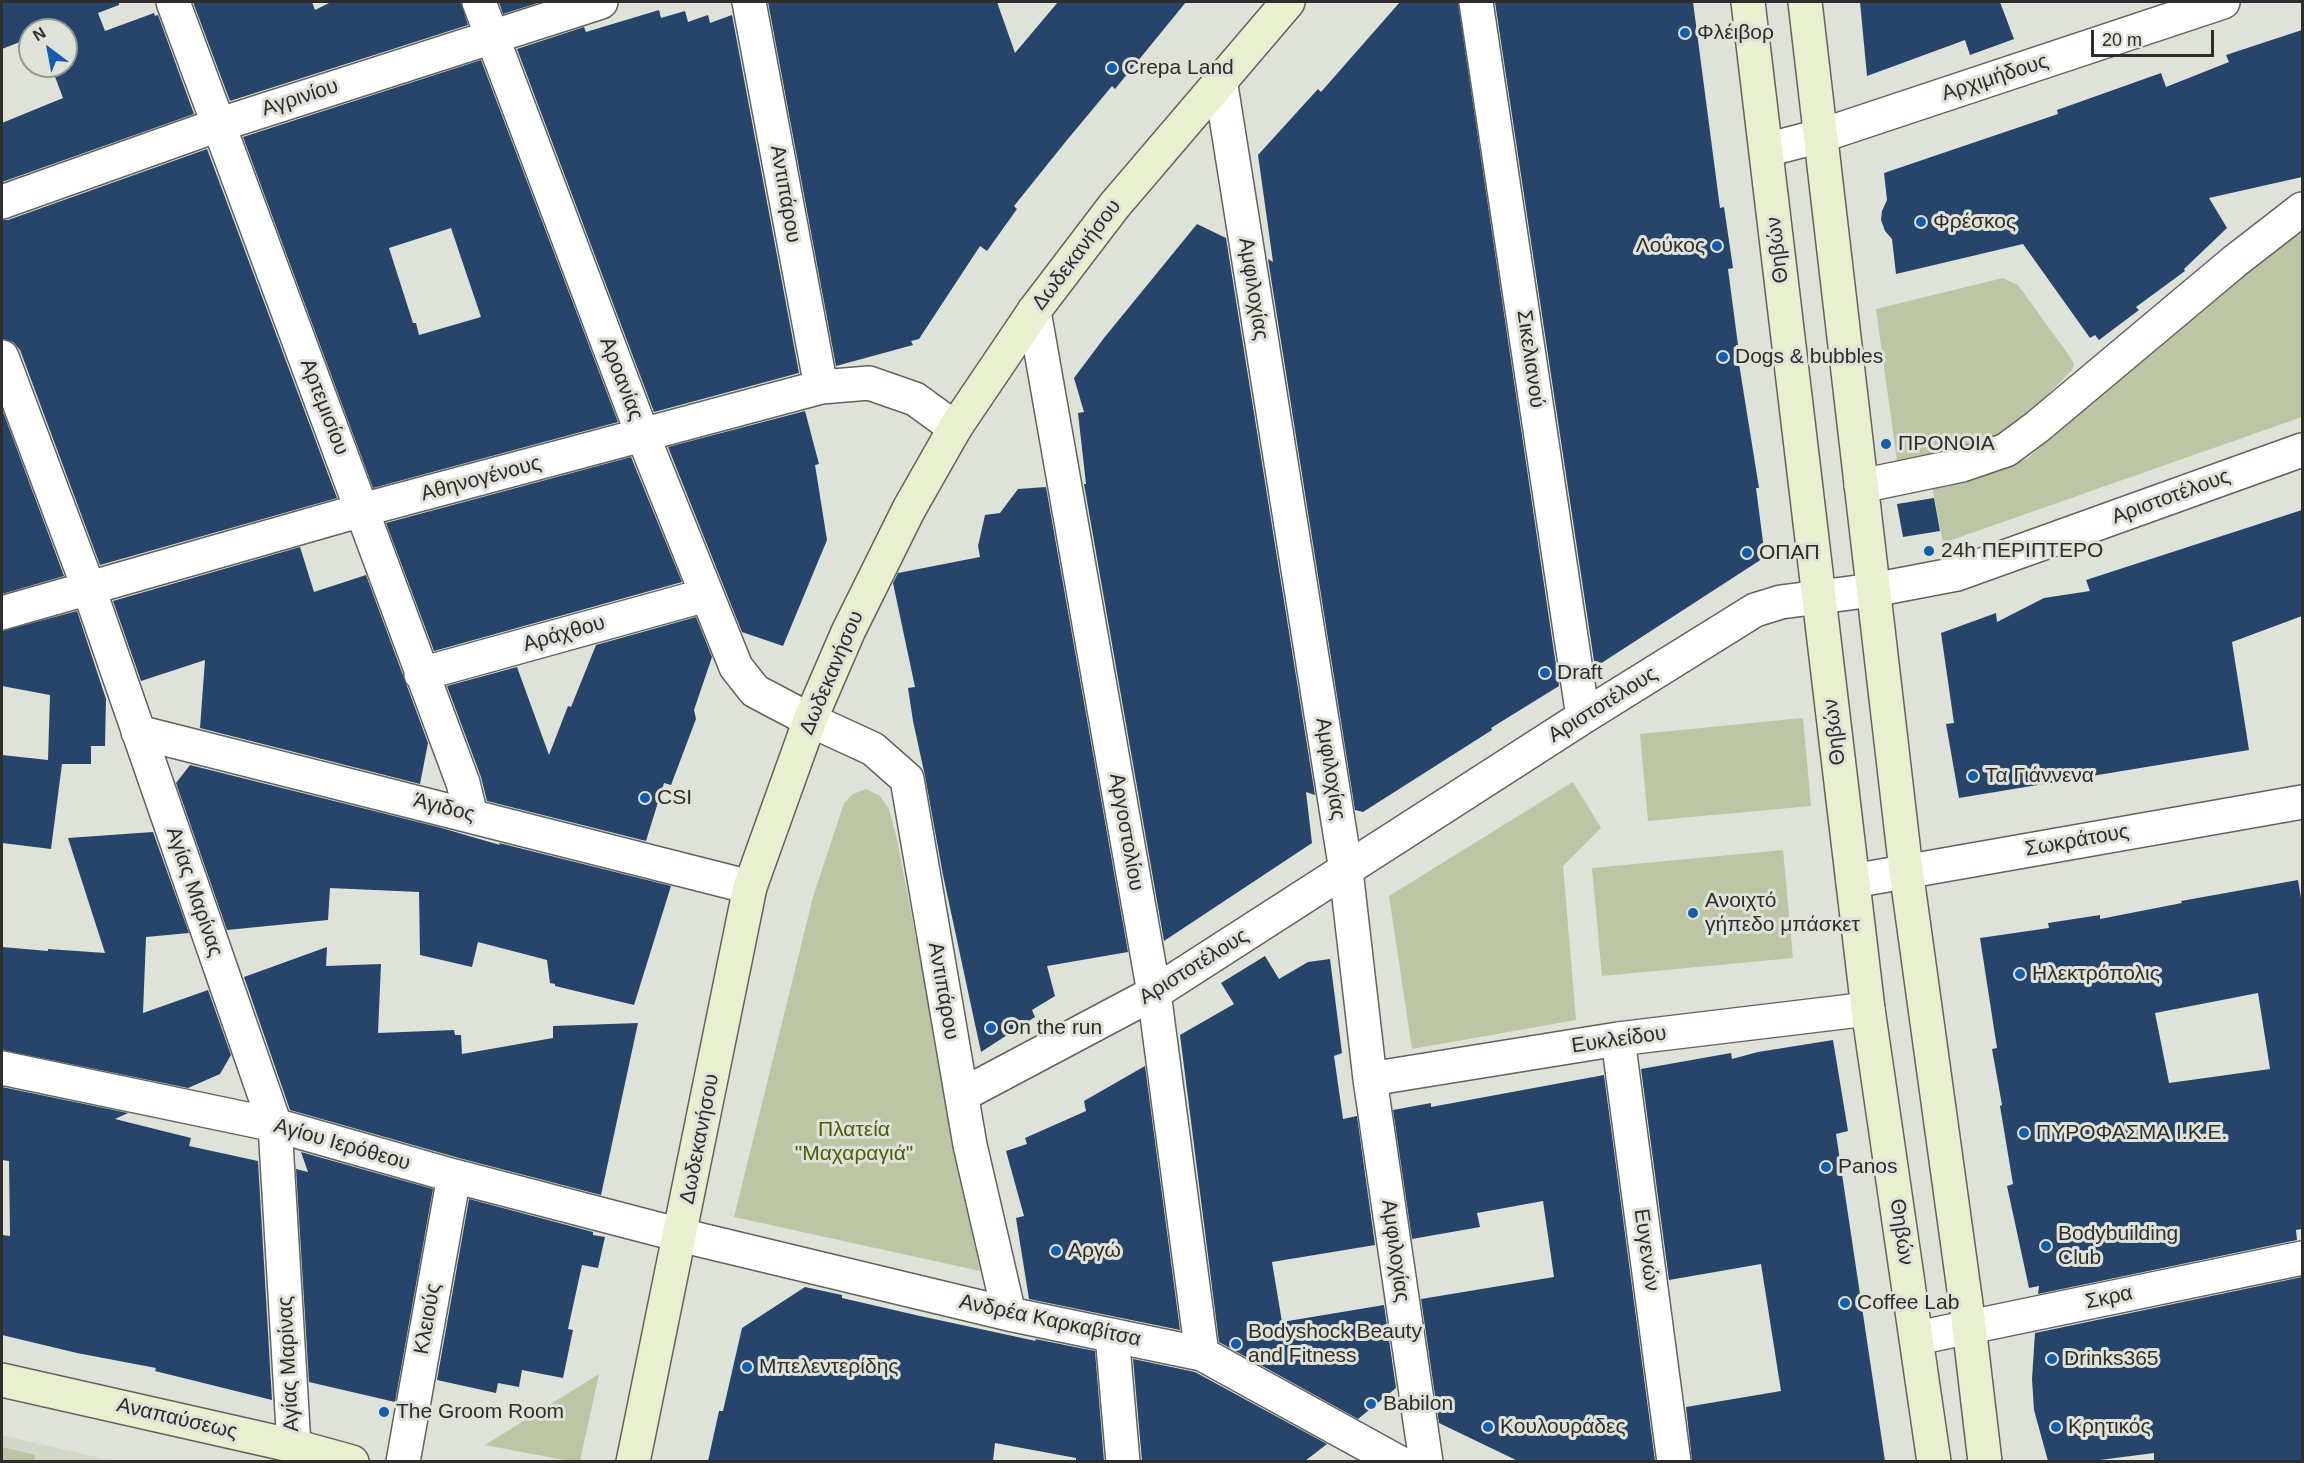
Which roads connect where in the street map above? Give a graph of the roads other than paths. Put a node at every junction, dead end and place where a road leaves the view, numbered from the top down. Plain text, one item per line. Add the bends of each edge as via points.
1 (173, 2) edge
2 (479, 2) edge
3 (601, 2) edge
4 (749, 2) edge
5 (1288, 2) edge
6 (1476, 2) edge
7 (1748, 2) edge
8 (1805, 2) edge
9 (2223, 2) edge
10 (492, 36) junction
11 (1220, 79) junction
12 (218, 124) junction
13 (1821, 136) junction
14 (1766, 150) junction
15 (2, 201) edge
16 (2302, 209) edge
17 (1034, 311) junction
18 (2, 357) edge
19 (820, 387) junction
20 (955, 428) junction
21 (643, 436) junction
22 (2302, 450) edge
23 (1861, 486) junction
24 (362, 510) junction
25 (89, 589) junction
26 (1873, 590) junction
27 (706, 595) junction
28 (1819, 595) junction
29 (2, 613) edge
30 (421, 674) junction
31 (1583, 717) junction
32 (810, 720) junction
33 (138, 732) junction
34 (2302, 802) edge
35 (471, 815) junction
36 (1906, 870) junction
37 (1346, 871) junction
38 (1853, 881) junction
39 (750, 887) junction
40 (1154, 993) junction
41 (1868, 1009) junction
42 (1618, 1039) junction
43 (2, 1068) edge
44 (1370, 1079) junction
45 (962, 1095) junction
46 (275, 1125) junction
47 (454, 1176) junction
48 (680, 1235) junction
49 (2302, 1258) edge
50 (1009, 1314) junction
51 (1969, 1326) junction
52 (1112, 1335) junction
53 (1917, 1338) junction
54 (1202, 1354) junction
55 (2, 1380) edge
56 (294, 1446) junction
57 (352, 1461) edge
58 (403, 1461) edge
59 (633, 1461) edge
60 (1123, 1461) edge
61 (1398, 1461) edge
62 (1426, 1461) edge
63 (1674, 1461) edge
64 (1934, 1461) edge
65 (1985, 1461) edge

1 - 12 street, Αρτεμισίου
2 - 10 street, Αροανίας
3 - 10 street, Αγρινίου
4 - 19 street, Αντιπάρου
5 - 11 main road, Δωδεκανήσου
6 - 31 street, Σικελιανού
7 - 14 main road, Θηβών
8 - 13 main road
9 - 13 street, Αρχιμήδους
10 - 12 street, Αγρινίου
10 - 21 street, Αροανίας
11 - 17 main road, Δωδεκανήσου via 1114,206
11 - 37 street, Αμφιλοχίας
12 - 15 street, Αγρινίου
12 - 24 street, Αρτεμισίου
13 - 14 street, Αρχιμήδους
13 - 23 main road
14 - 28 main road, Θηβών
16 - 23 street via 2006,450 1962,465
17 - 20 main road, Δωδεκανήσου
17 - 40 street, Αργοστολίου
18 - 25 street, Αγίας Μαρίνας
19 - 20 street, Αθηνογένους via 869,383 915,399
19 - 21 street, Αθηνογένους
20 - 32 main road, Δωδεκανήσου via 880,564
21 - 24 street, Αθηνογένους
21 - 27 street, Αροανίας
22 - 26 street, Αριστοτέλους via 1957,574
23 - 26 main road
24 - 25 street, Αθηνογένους
24 - 30 street, Αρτεμισίου
25 - 29 street, Αθηνογένους
25 - 33 street, Αγίας Μαρίνας
26 - 28 street, Αριστοτέλους
26 - 36 main road
27 - 30 street, Αράχθου
27 - 32 street, Αροανίας via 736,667 755,691
28 - 31 street, Αριστοτέλους via 1755,610
28 - 38 main road, Θηβών
30 - 35 street, Αρτεμισίου via 464,783
31 - 37 street, Αριστοτέλους
32 - 39 main road, Δωδεκανήσου
32 - 45 street, Αντιπάρου via 873,749 907,779
33 - 35 street, Άγιδος
33 - 46 street, Αγίας Μαρίνας
34 - 36 street, Σωκράτους
35 - 39 street, Άγιδος
36 - 38 street, Σωκράτους
36 - 51 main road
37 - 40 street, Αριστοτέλους
37 - 44 street, Αμφιλοχίας
38 - 41 main road, Θηβών
39 - 48 main road, Δωδεκανήσου
40 - 45 street, Αριστοτέλους
40 - 54 street, Αργοστολίου
41 - 42 street, Ευκλείδου
41 - 53 main road, Θηβών
42 - 44 street, Ευκλείδου
42 - 63 street, Ευγενών
43 - 46 street, Αγίου Ιερόθεου
44 - 62 street, Αμφιλοχίας
45 - 50 street, Αντιπάρου
46 - 47 street, Αγίου Ιερόθεου
46 - 56 street, Αγίας Μαρίνας
47 - 48 street, Αγίου Ιερόθεου
47 - 58 street, Κλειούς
48 - 50 street, Ανδρέα Καρκαβίτσα
48 - 59 main road, Δωδεκανήσου
49 - 51 street, Σκρα
50 - 52 street, Ανδρέα Καρκαβίτσα
51 - 53 street, Σκρα
51 - 65 main road
52 - 54 street, Ανδρέα Καρκαβίτσα
52 - 60 street
53 - 64 main road, Θηβών
54 - 61 street, Ανδρέα Καρκαβίτσα
55 - 56 main road, Αναπαύσεως
56 - 57 main road, Αναπαύσεως

